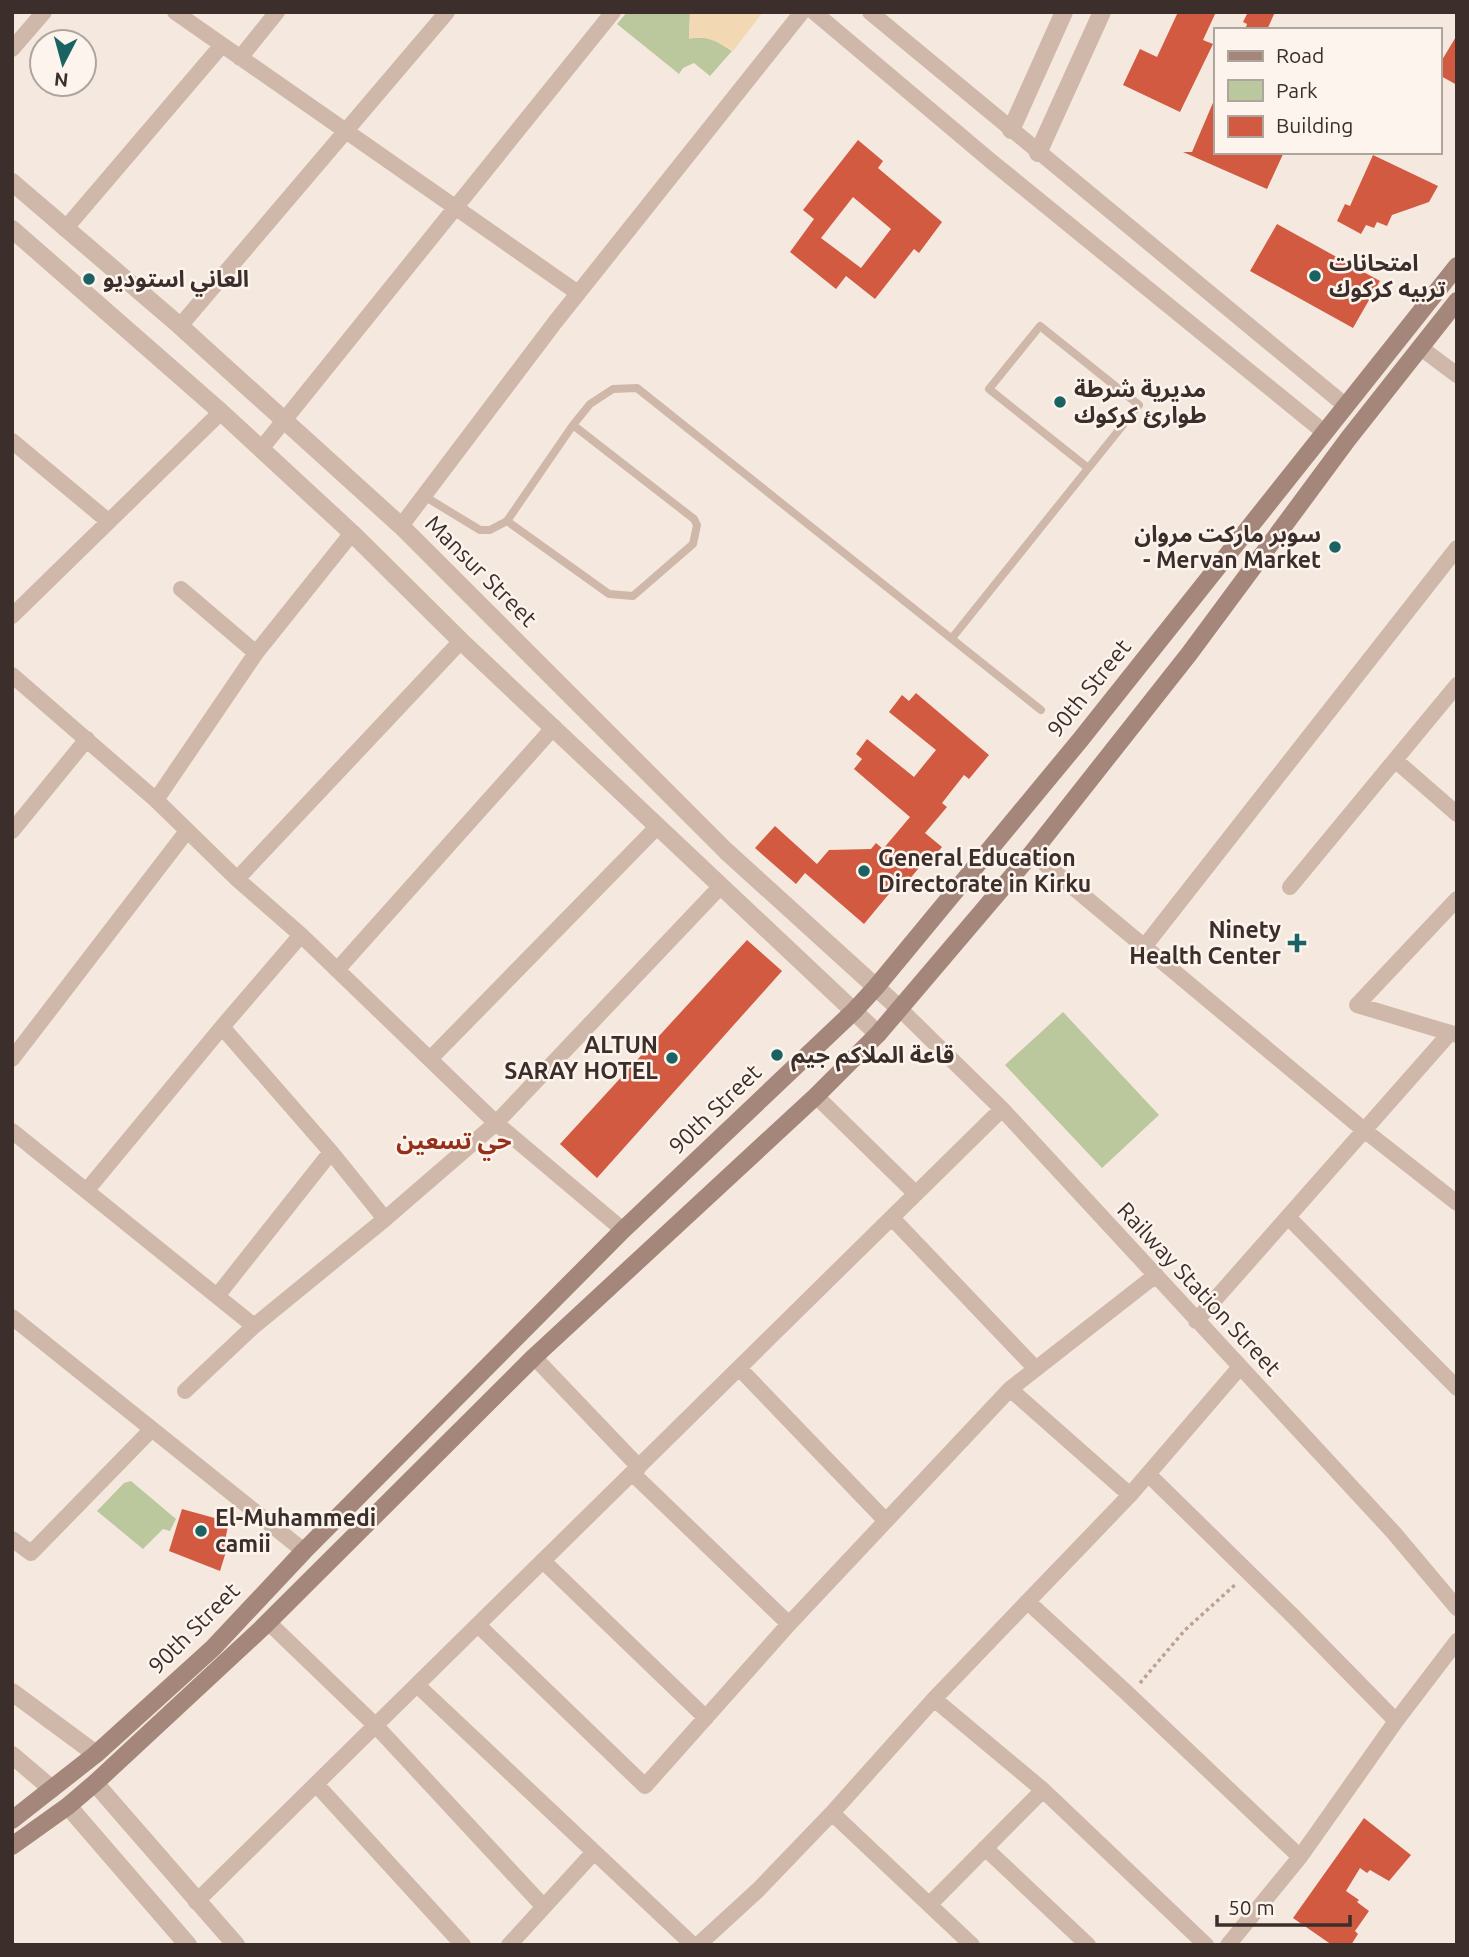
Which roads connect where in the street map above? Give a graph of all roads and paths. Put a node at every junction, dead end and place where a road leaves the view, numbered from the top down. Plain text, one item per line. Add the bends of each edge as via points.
1 (44, 12) edge
2 (175, 12) edge
3 (277, 12) edge
4 (447, 12) edge
5 (613, 12) edge
6 (802, 12) edge
7 (814, 12) edge
8 (870, 12) edge
9 (1064, 12) edge
10 (1102, 12) edge
11 (222, 46) junction
12 (12, 49) edge
13 (240, 58) junction
14 (1011, 130) junction
15 (346, 131) junction
16 (1038, 153) junction
17 (12, 182) edge
18 (456, 208) junction
19 (12, 229) edge
20 (65, 229) junction
21 (1457, 266) edge
22 (578, 293) junction
23 (1457, 302) edge
24 (180, 326) junction
25 (1421, 348) junction
26 (1457, 375) edge
27 (1346, 406) junction
28 (221, 412) junction
29 (285, 421) junction
30 (573, 425) junction
31 (1324, 432) junction
32 (12, 441) edge
33 (261, 449) junction
34 (1088, 468) junction
35 (424, 496) junction
36 (108, 521) junction
37 (507, 521) junction
38 (401, 526) junction
39 (352, 533) junction
40 (1457, 548) edge
41 (181, 589) dead end
42 (12, 616) edge
43 (952, 639) junction
44 (461, 641) junction
45 (256, 653) junction
46 (12, 675) edge
47 (1457, 685) edge
48 (1041, 710) dead end
49 (554, 727) junction
50 (87, 739) junction
51 (1395, 760) junction
52 (156, 800) junction
53 (1457, 814) edge
54 (658, 826) junction
55 (12, 831) edge
56 (187, 831) junction
57 (1031, 853) junction
58 (237, 879) junction
59 (721, 886) junction
60 (1290, 887) dead end
61 (1457, 900) edge
62 (301, 935) junction
63 (1144, 947) junction
64 (337, 970) junction
65 (876, 987) junction
66 (900, 1009) junction
67 (854, 1011) junction
68 (222, 1027) junction
69 (878, 1034) junction
70 (1453, 1034) edge
71 (12, 1059) edge
72 (430, 1059) junction
73 (816, 1096) junction
74 (1002, 1109) junction
75 (496, 1124) junction
76 (1364, 1130) junction
77 (12, 1131) edge
78 (331, 1152) junction
79 (87, 1190) junction
80 (916, 1194) junction
81 (1457, 1203) edge
82 (1288, 1216) junction
83 (892, 1218) junction
84 (385, 1219) junction
85 (623, 1230) junction
86 (1156, 1275) junction
87 (217, 1296) junction
88 (12, 1317) edge
89 (1196, 1321) junction
90 (254, 1326) junction
91 (534, 1357) junction
92 (1240, 1367) junction
93 (739, 1368) junction
94 (1036, 1370) junction
95 (1457, 1388) edge
96 (1010, 1389) junction
97 (185, 1391) dead end
98 (152, 1429) junction
99 (636, 1470) junction
100 (1148, 1474) junction
101 (1130, 1494) junction
102 (887, 1521) junction
103 (12, 1539) edge
104 (304, 1551) junction
105 (543, 1561) junction
106 (1248, 1574) junction
107 (1028, 1602) junction
108 (1456, 1604) edge
109 (268, 1622) junction
110 (789, 1623) junction
111 (478, 1625) junction
112 (1457, 1641) edge
113 (417, 1685) junction
114 (12, 1692) edge
115 (1129, 1694) junction
116 (934, 1699) junction
117 (706, 1718) junction
118 (1396, 1721) junction
119 (376, 1726) junction
120 (96, 1754) junction
121 (12, 1755) edge
122 (95, 1783) junction
123 (316, 1784) junction
124 (52, 1789) junction
125 (1043, 1790) junction
126 (68, 1806) junction
127 (832, 1813) junction
128 (12, 1820) edge
129 (12, 1846) edge
130 (985, 1848) junction
131 (594, 1852) junction
132 (1300, 1857) junction
133 (196, 1902) junction
134 (930, 1904) junction
135 (544, 1907) junction
136 (188, 1945) edge
137 (236, 1945) edge
138 (463, 1945) edge
139 (509, 1945) edge
140 (695, 1945) edge
141 (972, 1945) edge
142 (1088, 1945) edge
143 (1206, 1945) edge
144 (1228, 1945) edge

1 - 12 street
2 - 11 street
3 - 13 street
4 - 15 street
5 - 18 street
6 - 22 street
7 - 31 street
8 - 14 street
9 - 14 street
10 - 16 street
11 - 13 street
11 - 20 street
13 - 15 street
14 - 16 street
15 - 18 street
15 - 24 street
16 - 27 street
17 - 20 street, Mansur Street
18 - 22 street
18 - 29 street
19 - 28 street
20 - 24 street, Mansur Street
21 - 27 main road, 90th Street
22 - 35 street
23 - 25 main road, 90th Street
24 - 29 street, Mansur Street
25 - 26 street
25 - 57 main road, 90th Street
27 - 31 main road, 90th Street
28 - 33 street
28 - 36 street
29 - 33 street
29 - 38 street, Mansur Street
30 - 37 lane
30 - 37 lane via 694,519 693,544 633,596 609,594
30 - 43 lane via 590,404 613,389 637,388
31 - 65 main road, 90th Street via 1081,739
32 - 36 street
33 - 39 street
34 - 34 lane via 989,389 1040,326 1139,405
34 - 43 lane
35 - 37 lane via 480,530
35 - 38 street
36 - 42 street
38 - 65 street, Mansur Street via 726,851
39 - 44 street
39 - 45 street
40 - 63 street
41 - 45 street
43 - 48 lane
44 - 49 street
44 - 58 street
45 - 52 street
46 - 50 street
47 - 51 street
49 - 54 street
49 - 64 street
50 - 52 street
50 - 55 street
51 - 53 street
51 - 60 street
52 - 56 street
54 - 59 street
54 - 72 street
56 - 58 street
56 - 71 street
57 - 63 street
57 - 66 main road, 90th Street
58 - 62 street
59 - 67 street
59 - 75 street
61 - 70 street via 1357,1005
62 - 64 street
62 - 68 street
63 - 76 street
64 - 72 street
65 - 66 street, Mansur Street
65 - 67 main road, 90th Street
66 - 69 main road, 90th Street
66 - 74 street, Railway Station Street
67 - 69 street
67 - 85 main road, 90th Street
68 - 78 street
68 - 79 street
69 - 73 main road, 90th Street
70 - 76 street
72 - 75 street
73 - 80 street
73 - 91 main road, 90th Street
74 - 80 street
74 - 86 street, Railway Station Street
75 - 84 street
75 - 85 street
76 - 81 street
76 - 82 street
77 - 79 street
78 - 84 street
78 - 87 street
79 - 87 street
80 - 83 street
82 - 89 street
82 - 95 street
83 - 93 street
83 - 94 street
84 - 90 street
85 - 104 main road, 90th Street
86 - 89 street, Railway Station Street
86 - 94 street
87 - 90 street
88 - 98 street
89 - 92 street, Railway Station Street
90 - 97 street
91 - 99 street
91 - 109 main road, 90th Street
92 - 100 street
92 - 108 street, Railway Station Street
93 - 99 street
93 - 102 street
94 - 96 street
96 - 101 street
96 - 102 street
98 - 103 street via 32,1553
98 - 104 street
99 - 105 street
99 - 110 street
100 - 101 street
100 - 106 street
101 - 107 street
102 - 110 street
104 - 120 main road, 90th Street via 213,1648
105 - 111 street
105 - 117 street
106 - 115 path via 1185,1630
106 - 118 street
107 - 115 street
107 - 116 street
109 - 119 street
109 - 122 main road, 90th Street
110 - 117 street
111 - 113 street
111 - 117 street via 645,1786
112 - 118 street
113 - 119 street
113 - 131 street
114 - 120 street
115 - 132 street
116 - 125 street
116 - 127 street
118 - 132 street
119 - 123 street
119 - 135 street
120 - 124 main road, 90th Street
121 - 124 street
122 - 126 main road, 90th Street
122 - 133 street
123 - 133 street
123 - 138 street
124 - 128 main road, 90th Street
125 - 130 street
125 - 143 street
126 - 129 main road, 90th Street
126 - 136 street
127 - 134 street
127 - 140 street via 758,1890
130 - 134 street
130 - 142 street
131 - 135 street
131 - 140 street
132 - 144 street
133 - 137 street
134 - 141 street
135 - 139 street

